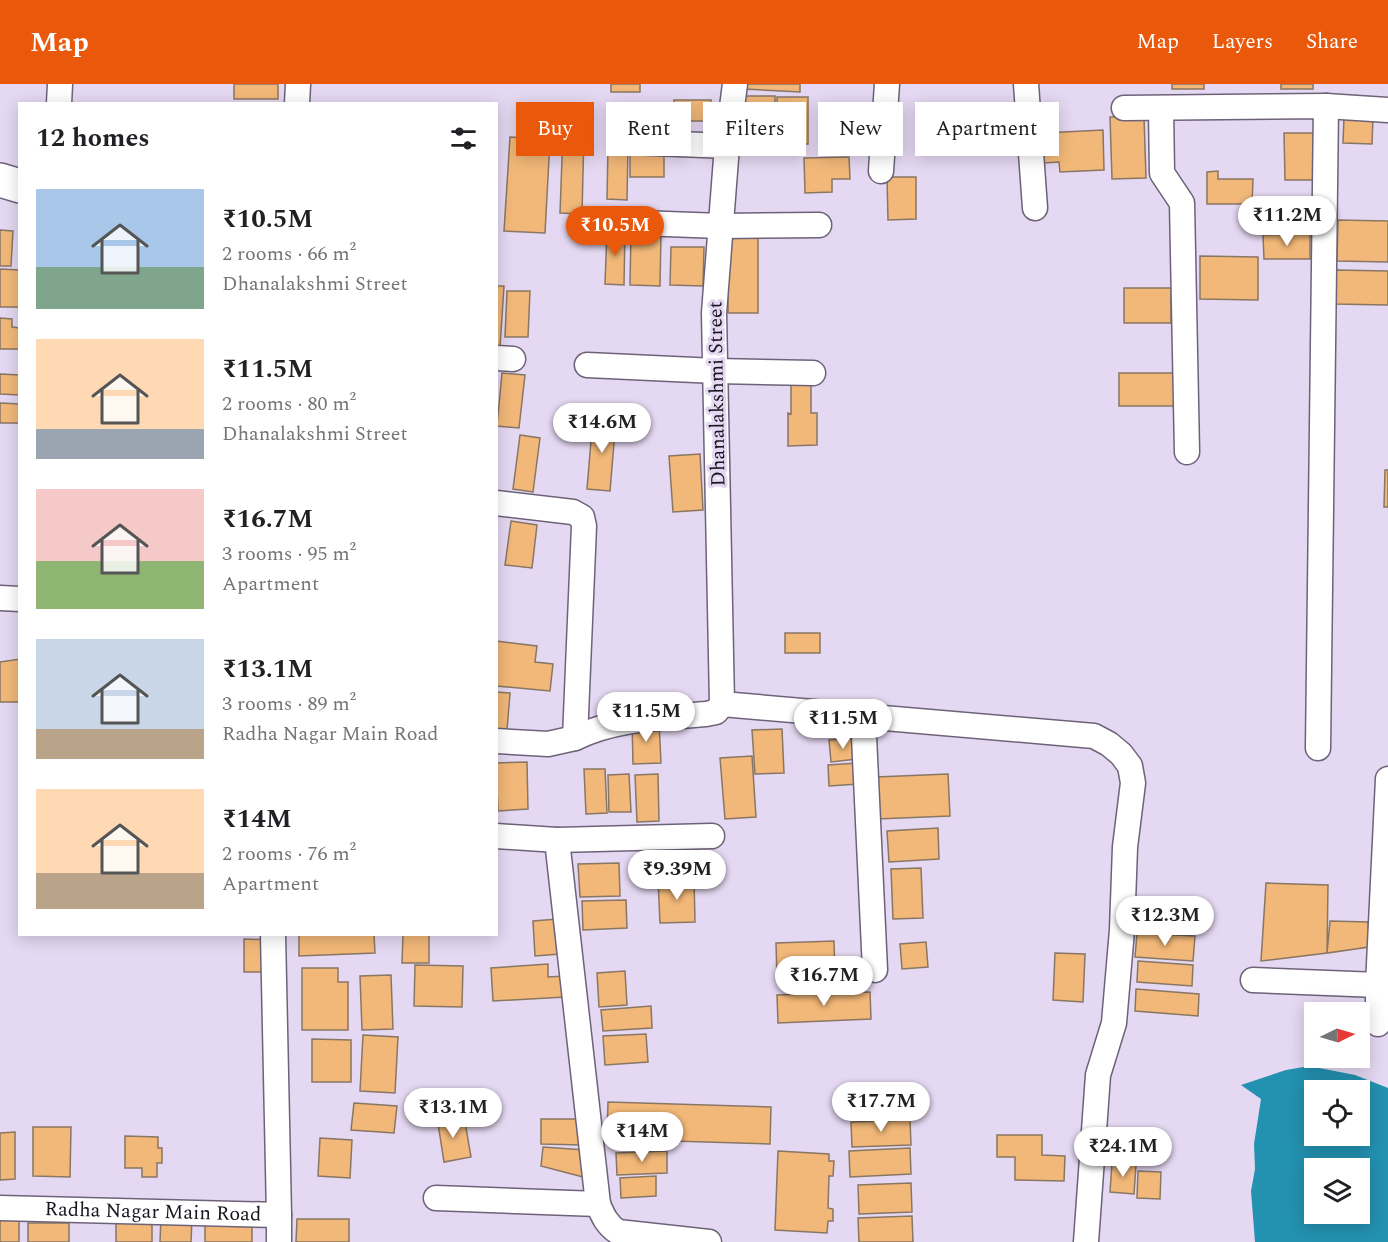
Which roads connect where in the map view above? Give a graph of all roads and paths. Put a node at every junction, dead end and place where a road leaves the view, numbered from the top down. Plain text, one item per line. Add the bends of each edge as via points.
1 (60, 84) edge
2 (298, 84) edge
3 (735, 84) edge
4 (887, 84) edge
5 (1026, 84) edge
6 (59, 102) edge
7 (297, 102) edge
8 (733, 102) edge
9 (1326, 106) junction
10 (1124, 108) dead end
11 (1161, 109) junction
12 (1388, 110) edge
13 (726, 156) edge
14 (881, 171) dead end
15 (0, 180) edge
16 (18, 185) edge
17 (1035, 208) dead end
18 (612, 222) dead end
19 (819, 225) dead end
20 (721, 226) junction
21 (587, 365) dead end
22 (716, 371) junction
23 (813, 373) dead end
24 (1187, 452) dead end
25 (498, 503) edge
26 (0, 598) edge
27 (18, 599) edge
28 (722, 704) junction
29 (863, 715) junction
30 (575, 738) junction
31 (498, 741) edge
32 (1318, 748) dead end
33 (1388, 779) edge
34 (498, 836) edge
35 (712, 836) dead end
36 (557, 840) junction
37 (273, 936) edge
38 (875, 970) dead end
39 (1253, 980) dead end
40 (1378, 986) junction
41 (1378, 1024) dead end
42 (436, 1198) dead end
43 (598, 1204) junction
44 (0, 1208) edge
45 (279, 1215) junction
46 (279, 1242) edge
47 (709, 1242) edge
48 (1086, 1242) edge

1 - 6 street
2 - 7 street
3 - 8 street, Dhanalakshmi Street
4 - 14 street
5 - 17 street
9 - 11 street
9 - 12 street
9 - 32 street
10 - 11 street
11 - 24 street via 1162,173 1182,202
13 - 20 street, Dhanalakshmi Street
15 - 16 street
18 - 20 street
19 - 20 street
20 - 22 street, Dhanalakshmi Street via 714,314
21 - 22 street
22 - 23 street
22 - 28 street, Dhanalakshmi Street
25 - 30 street via 573,512 582,517 582,612
26 - 27 street
28 - 29 street
28 - 30 street via 706,714 623,722
29 - 38 street
29 - 48 street via 1094,736 1109,744 1130,766 1133,783 1125,847 1122,930 1113,1023 1098,1076
30 - 31 street via 548,744
33 - 40 street
34 - 36 street
35 - 36 street
36 - 43 street
37 - 45 street, Radha Nagar Main Road
39 - 40 street
40 - 41 street
42 - 43 street
43 - 47 street via 603,1218 618,1232
44 - 45 street, Radha Nagar Main Road
45 - 46 street

